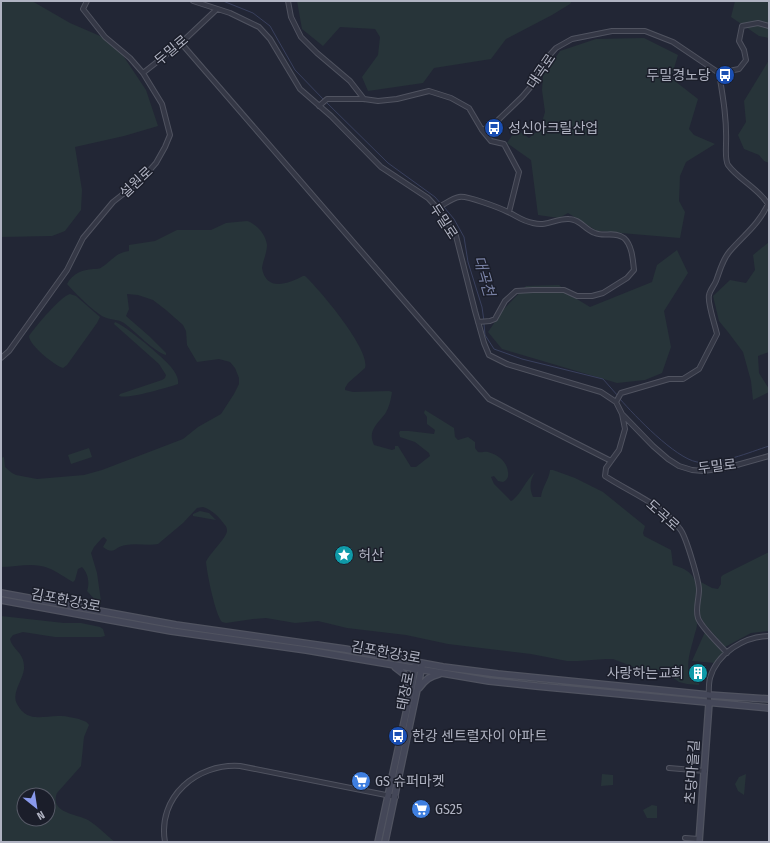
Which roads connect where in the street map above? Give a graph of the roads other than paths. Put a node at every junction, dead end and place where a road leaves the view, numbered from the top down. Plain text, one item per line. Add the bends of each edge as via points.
1 (87, 1) edge
2 (193, 1) edge
3 (288, 1) edge
4 (217, 9) junction
5 (769, 26) edge
6 (182, 42) junction
7 (143, 73) junction
8 (719, 73) junction
9 (364, 99) junction
10 (319, 106) junction
11 (482, 130) junction
12 (439, 208) junction
13 (509, 212) junction
14 (480, 322) junction
15 (1, 358) edge
16 (616, 401) junction
17 (622, 414) junction
18 (769, 456) edge
19 (611, 461) junction
20 (1, 593) edge
21 (1, 600) edge
22 (769, 636) edge
23 (727, 653) junction
24 (416, 662) junction
25 (423, 663) junction
26 (393, 665) junction
27 (414, 669) junction
28 (421, 670) junction
29 (442, 674) junction
30 (411, 690) junction
31 (418, 690) junction
32 (709, 696) junction
33 (769, 699) edge
34 (709, 703) junction
35 (769, 708) edge
36 (669, 768) dead end
37 (705, 771) junction
38 (389, 795) junction
39 (396, 797) junction
40 (685, 838) dead end
41 (699, 841) edge
42 (165, 842) edge
43 (378, 842) edge
44 (385, 842) edge

1 - 7 street, 설원로 via 83,9 93,23
2 - 4 street, 두밀로
3 - 9 street via 291,17 301,37 350,81
4 - 6 street, 두밀로
4 - 10 street, 두밀로 via 259,27 270,39 300,89
5 - 8 street via 758,23 742,26 739,40 746,60 739,69
6 - 7 street, 두밀로
6 - 19 street via 489,399
7 - 15 street, 설원로 via 162,104 166,117 170,135 165,147 156,163 141,180 113,202 83,238 67,270 9,351
8 - 11 street, 대곡로 via 673,42 645,31 612,31 572,39 556,48 546,58 534,83 522,97 493,125
8 - 16 street via 724,106 727,164 762,195 768,204 763,215 723,261 708,296 717,334 699,369 683,379 669,379 621,393
9 - 10 street via 327,99
9 - 11 street via 378,101 429,91 451,98 469,108
10 - 12 street, 두밀로 via 381,166
11 - 13 street via 491,141 504,144 519,172
12 - 13 street via 459,196 475,199
12 - 14 street, 두밀로 via 456,236
13 - 14 street via 515,217 536,224 570,218 594,233 621,236 629,245 634,270 628,278 603,293 592,296 577,296 564,290 516,291 505,301 495,319
14 - 16 street, 두밀로 via 489,355 507,364 601,392
16 - 17 street, 두밀로
17 - 18 street, 두밀로 via 668,459 692,470 726,468
17 - 19 street via 625,430 619,450
19 - 23 street, 도곡로 via 606,468 605,476 646,499 681,529 696,574 698,620
20 - 24 street, 김포한강3로 via 176,625
21 - 26 street, 김포한강3로 via 171,631
22 - 23 street via 746,640
23 - 32 street via 712,674
24 - 25 street, 김포한강3로
24 - 27 street
25 - 28 street, 태장로
25 - 32 street, 김포한강3로 via 528,678
26 - 27 street, 김포한강3로
26 - 30 street via 404,674
27 - 28 street, 김포한강3로
27 - 30 street
28 - 29 street, 김포한강3로
28 - 31 street, 태장로
29 - 31 street via 430,677
29 - 34 street, 김포한강3로
30 - 38 street
31 - 39 street, 태장로
32 - 33 street, 김포한강3로
32 - 34 street
34 - 35 street, 김포한강3로
34 - 37 street, 초당마을길
36 - 37 street
37 - 41 street, 초당마을길
38 - 39 street
38 - 42 street via 240,766 214,768 192,779 176,794 165,820
38 - 43 street
39 - 44 street, 태장로
40 - 41 street

